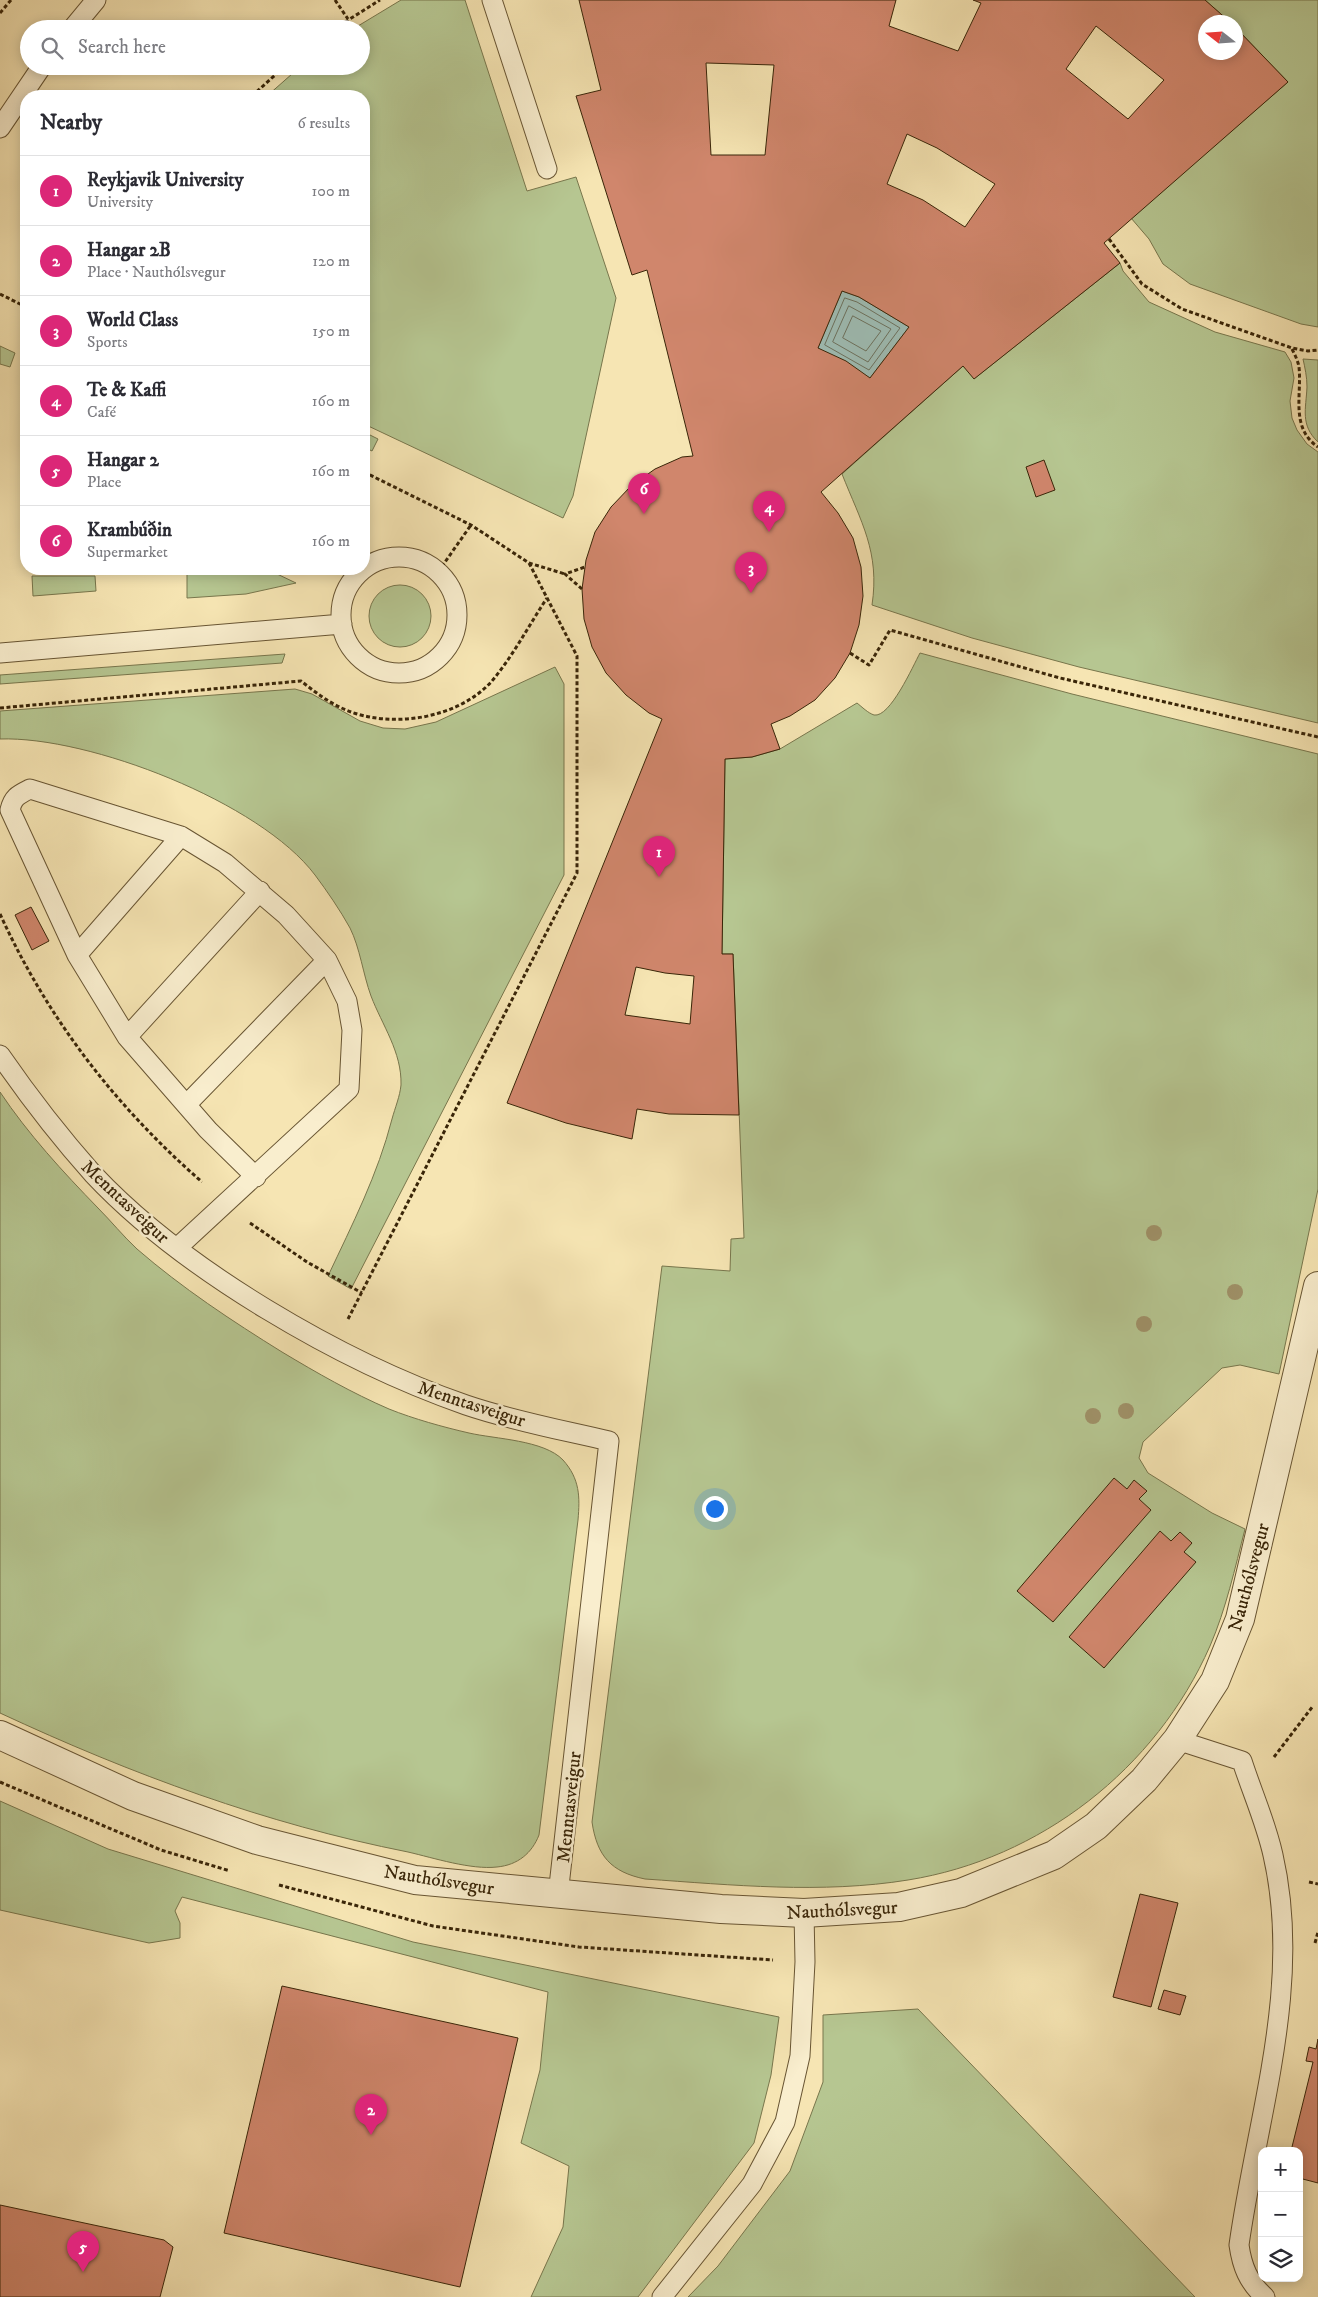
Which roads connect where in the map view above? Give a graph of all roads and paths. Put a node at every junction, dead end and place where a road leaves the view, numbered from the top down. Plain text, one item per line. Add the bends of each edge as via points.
1 (11, 0) edge
2 (96, 0) edge
3 (335, 0) edge
4 (380, 0) edge
5 (492, 0) edge
6 (0, 13) edge
7 (348, 19) joint
8 (79, 20) edge
9 (36, 75) edge
10 (275, 75) edge
11 (26, 90) edge
12 (259, 90) edge
13 (20, 98) edge
14 (0, 128) edge
15 (547, 168) dead end
16 (1109, 239) dead end
17 (0, 294) edge
18 (20, 304) edge
19 (1292, 348) junction
20 (1318, 350) edge
21 (1318, 447) edge
22 (370, 475) edge
23 (471, 525) junction
24 (530, 563) junction
25 (370, 566) edge
26 (585, 567) dead end
27 (438, 572) junction
28 (565, 574) junction
29 (359, 575) edge
30 (582, 589) dead end
31 (547, 598) junction
32 (342, 624) junction
33 (850, 653) dead end
34 (0, 654) edge
35 (0, 708) edge
36 (1318, 737) edge
37 (182, 836) junction
38 (260, 891) junction
39 (77, 955) junction
40 (327, 960) junction
41 (127, 1037) junction
42 (0, 1055) edge
43 (186, 1104) junction
44 (256, 1177) junction
45 (178, 1248) junction
46 (1318, 1286) edge
47 (334, 1347) junction
48 (1313, 1706) dead end
49 (0, 1735) edge
50 (1177, 1740) junction
51 (1250, 1787) junction
52 (558, 1895) junction
53 (804, 1913) junction
54 (1318, 1932) edge
55 (1315, 1944) dead end
56 (662, 2297) edge
57 (1264, 2297) edge

1 - 6 path
2 - 8 lane
3 - 7 path
4 - 7 path
5 - 15 lane
9 - 11 lane
10 - 12 path
13 - 14 lane
16 - 19 path via 1142,284 1182,309
17 - 18 path
19 - 20 path
19 - 21 path via 1299,366 1298,413 1303,428
22 - 23 path
23 - 24 path
23 - 27 path
24 - 28 path
24 - 31 path
25 - 27 lane via 381,560 401,557 421,561
26 - 28 path
27 - 32 lane via 450,587 457,607 457,627 449,646 430,664 398,674 378,670 361,659 349,644
28 - 30 path
29 - 32 lane via 350,585 342,604
31 - 35 path via 491,681 449,709 426,716 401,720 347,710 323,698 301,681
31 - 47 path via 577,656 577,874
32 - 34 lane
33 - 36 path via 869,665 890,630 1060,678
37 - 38 lane via 225,863
37 - 39 lane
37 - 39 lane via 30,790 12,800 10,810
38 - 40 lane
38 - 41 lane
39 - 41 lane
40 - 43 lane
40 - 44 lane via 349,1008 352,1030 349,1088
41 - 43 lane
42 - 45 lane, Menntasveigur via 44,1117 95,1175 150,1227
43 - 44 lane
44 - 45 lane
45 - 47 lane, Menntasveigur via 267,1309
46 - 50 street, Nauthólsvegur via 1240,1619 1214,1681
47 - 52 lane, Menntasveigur via 405,1381 466,1405 609,1441
48 - 51 path
49 - 52 street, Nauthólsvegur via 133,1796 257,1840 415,1880
50 - 51 lane via 1242,1761
50 - 53 street, Nauthólsvegur via 1144,1780 1096,1826 1054,1854 961,1893 899,1907
51 - 57 lane via 1273,1854 1283,1938 1278,2031 1239,2245 1241,2262 1248,2278
52 - 53 street, Nauthólsvegur via 721,1910
53 - 56 lane via 800,2056 785,2122 752,2184
54 - 55 path

